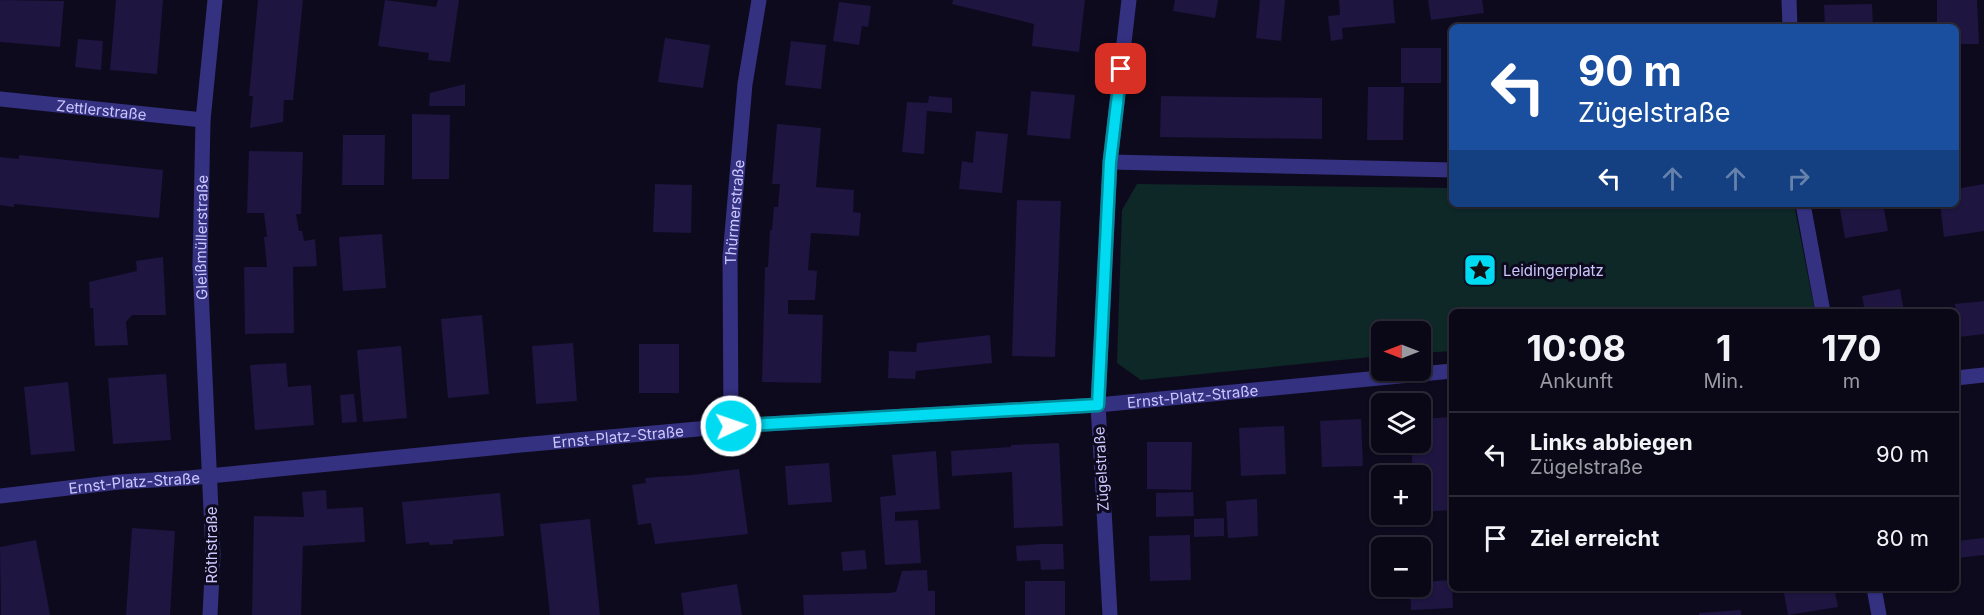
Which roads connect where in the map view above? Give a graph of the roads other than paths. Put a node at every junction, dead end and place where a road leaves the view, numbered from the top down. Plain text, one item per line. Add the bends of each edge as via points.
1 (215, 0) edge
2 (759, 0) edge
3 (1128, 0) edge
4 (1789, 0) edge
5 (1791, 24) edge
6 (0, 99) edge
7 (203, 120) junction
8 (1110, 162) junction
9 (1449, 170) edge
10 (1804, 207) edge
11 (1822, 309) edge
12 (1449, 371) edge
13 (1984, 375) edge
14 (1959, 378) edge
15 (1098, 405) junction
16 (731, 426) junction
17 (209, 475) junction
18 (0, 496) edge
19 (1875, 591) edge
20 (210, 615) edge
21 (1110, 615) edge
22 (1879, 615) edge

1 - 7 street, Gleißmüllerstraße
2 - 16 street, Thürmerstraße via 745,84 730,257
3 - 8 street, Zügelstraße
4 - 5 street
6 - 7 street, Zettlerstraße
7 - 17 street, Gleißmüllerstraße via 200,284
8 - 9 street
8 - 15 street, Zügelstraße
10 - 11 street
12 - 15 street, Ernst-Platz-Straße
13 - 14 street
15 - 16 street, Ernst-Platz-Straße
15 - 21 street, Zügelstraße
16 - 17 street, Ernst-Platz-Straße
17 - 18 street, Ernst-Platz-Straße
17 - 20 street, Röthstraße via 213,555
19 - 22 street

